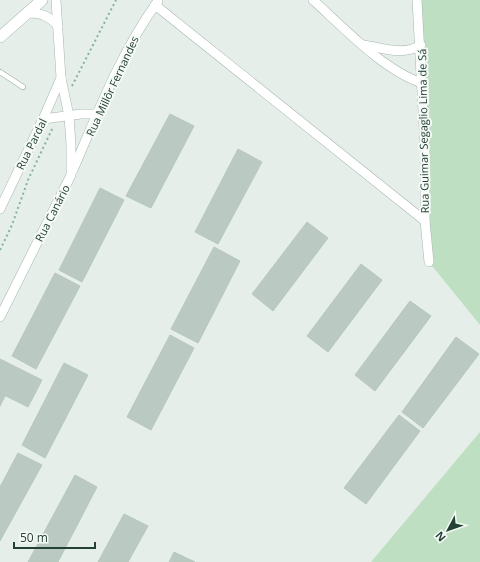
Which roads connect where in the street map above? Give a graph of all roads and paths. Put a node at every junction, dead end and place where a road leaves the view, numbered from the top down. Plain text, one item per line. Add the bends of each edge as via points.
1 (42, 0) edge
2 (56, 0) edge
3 (116, 0) edge
4 (313, 0) edge
5 (417, 0) edge
6 (157, 2) edge
7 (29, 13) junction
8 (58, 26) junction
9 (0, 37) edge
10 (364, 45) junction
11 (421, 45) junction
12 (0, 72) edge
13 (61, 78) junction
14 (422, 83) junction
15 (23, 87) dead end
16 (71, 89) dead end
17 (97, 114) junction
18 (69, 116) junction
19 (43, 120) junction
20 (55, 122) dead end
21 (71, 175) junction
22 (0, 209) edge
23 (425, 221) junction
24 (0, 250) edge
25 (429, 262) dead end
26 (0, 317) edge

1 - 7 street
2 - 8 street, Rua Canário
3 - 16 path
4 - 10 street
5 - 11 street, Rua Guimar Segaglio Lima de Sá
6 - 17 street, Rua Millôr Fernandes via 130,46
6 - 23 street
7 - 8 street via 41,14
7 - 9 street
8 - 13 street, Rua Canário
10 - 11 street via 404,52
10 - 14 street via 406,78
11 - 14 street, Rua Guimar Segaglio Lima de Sá
12 - 15 lane
13 - 18 street, Rua Canário
13 - 19 street, Rua Pardal
14 - 23 street, Rua Guimar Segaglio Lima de Sá
17 - 18 street
17 - 21 street, Rua Millôr Fernandes
18 - 19 street
18 - 21 street, Rua Canário
19 - 22 street, Rua Pardal
20 - 24 path
21 - 26 street, Rua Canário
23 - 25 street, Rua Guimar Segaglio Lima de Sá

